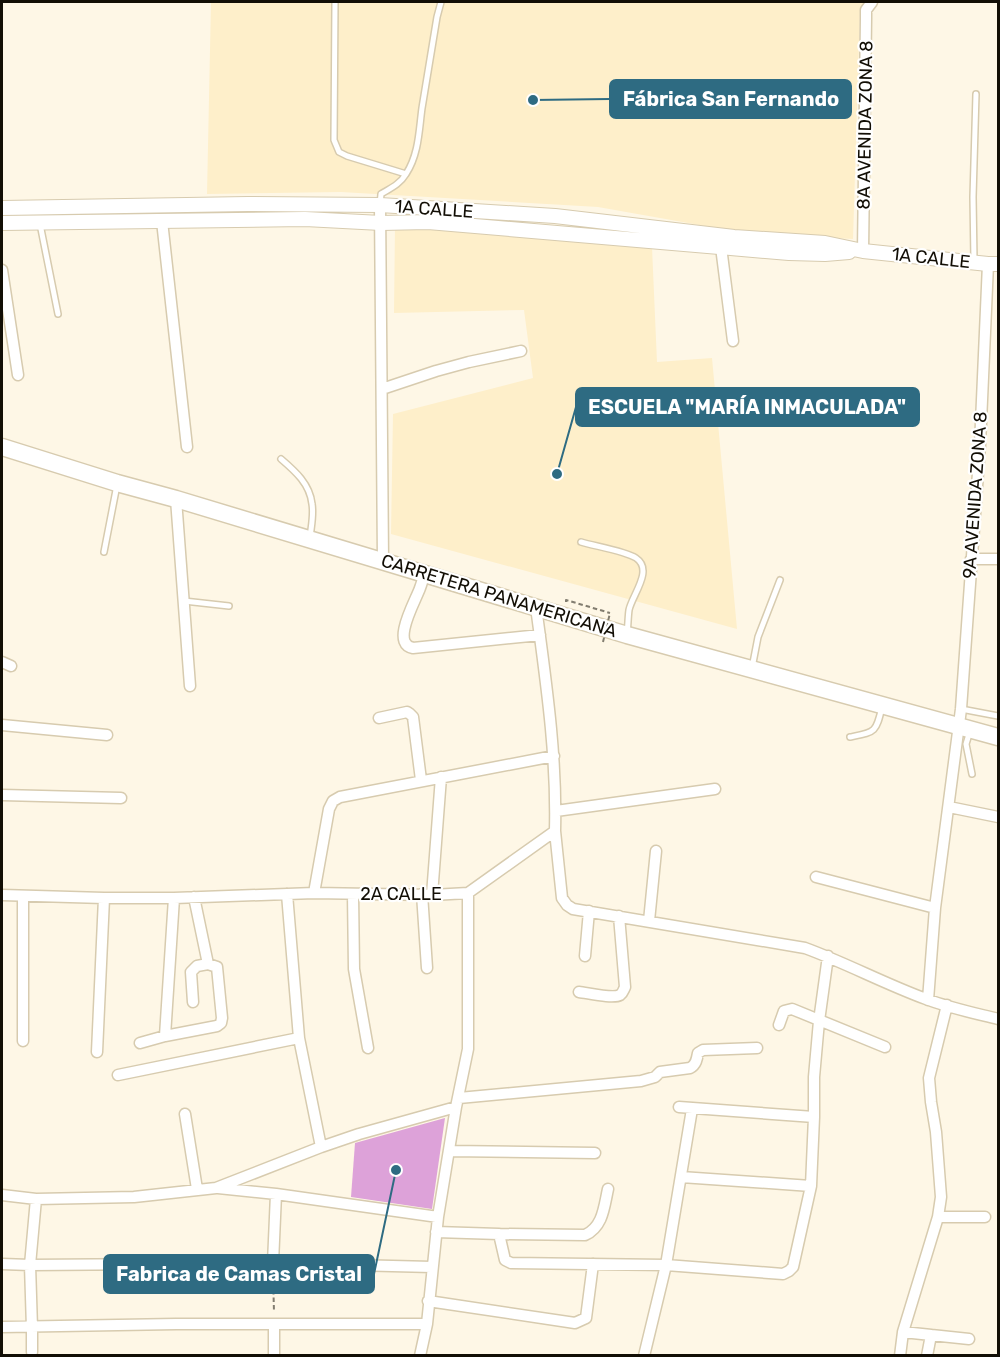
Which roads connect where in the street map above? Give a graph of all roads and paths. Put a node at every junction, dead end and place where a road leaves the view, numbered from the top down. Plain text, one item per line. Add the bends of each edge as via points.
1 (335, 2) edge
2 (441, 2) edge
3 (872, 2) edge
4 (976, 94) dead end
5 (406, 174) junction
6 (380, 205) junction
7 (2, 208) edge
8 (162, 221) junction
9 (40, 222) junction
10 (2, 223) edge
11 (381, 223) junction
12 (721, 247) junction
13 (863, 251) junction
14 (974, 262) junction
15 (993, 264) edge
16 (2, 270) edge
17 (58, 314) dead end
18 (733, 341) dead end
19 (521, 351) dead end
20 (18, 375) dead end
21 (382, 389) junction
22 (2, 447) edge
23 (188, 447) dead end
24 (281, 459) dead end
25 (117, 483) junction
26 (176, 499) junction
27 (310, 539) junction
28 (581, 542) dead end
29 (104, 552) dead end
30 (971, 559) junction
31 (999, 560) edge
32 (383, 561) junction
33 (425, 574) junction
34 (780, 580) dead end
35 (184, 601) junction
36 (584, 605) dead end
37 (229, 606) dead end
38 (536, 607) junction
39 (540, 635) junction
40 (627, 635) junction
41 (603, 642) dead end
42 (752, 669) junction
43 (190, 686) dead end
44 (882, 705) junction
45 (961, 709) junction
46 (999, 716) edge
47 (379, 718) dead end
48 (2, 725) edge
49 (965, 728) junction
50 (107, 735) dead end
51 (850, 736) dead end
52 (999, 737) edge
53 (554, 756) junction
54 (972, 774) dead end
55 (441, 777) junction
56 (421, 780) junction
57 (715, 789) dead end
58 (2, 795) edge
59 (121, 798) dead end
60 (949, 807) junction
61 (556, 811) junction
62 (999, 817) edge
63 (555, 831) junction
64 (656, 851) dead end
65 (816, 877) dead end
66 (314, 892) junction
67 (468, 893) junction
68 (287, 894) junction
69 (353, 894) junction
70 (2, 895) edge
71 (427, 895) junction
72 (23, 896) junction
73 (194, 897) junction
74 (104, 898) junction
75 (174, 898) junction
76 (935, 908) junction
77 (589, 911) junction
78 (620, 916) junction
79 (649, 921) junction
80 (585, 956) dead end
81 (828, 956) junction
82 (208, 964) junction
83 (427, 968) dead end
84 (579, 992) dead end
85 (928, 1000) junction
86 (193, 1002) dead end
87 (947, 1005) junction
88 (999, 1019) edge
89 (819, 1021) junction
90 (779, 1025) dead end
91 (165, 1036) junction
92 (299, 1038) junction
93 (23, 1041) dead end
94 (140, 1042) dead end
95 (885, 1047) dead end
96 (368, 1048) dead end
97 (758, 1048) dead end
98 (97, 1052) dead end
99 (118, 1075) dead end
100 (457, 1102) junction
101 (679, 1107) dead end
102 (693, 1109) junction
103 (185, 1114) dead end
104 (814, 1117) junction
105 (321, 1147) junction
106 (449, 1151) junction
107 (595, 1154) dead end
108 (681, 1177) junction
109 (811, 1186) junction
110 (216, 1188) junction
111 (198, 1189) junction
112 (608, 1189) dead end
113 (276, 1194) junction
114 (2, 1195) edge
115 (36, 1199) junction
116 (438, 1217) junction
117 (938, 1217) junction
118 (985, 1217) dead end
119 (436, 1232) junction
120 (499, 1234) junction
121 (273, 1263) junction
122 (2, 1264) edge
123 (593, 1264) junction
124 (30, 1265) junction
125 (666, 1265) junction
126 (432, 1267) junction
127 (428, 1301) junction
128 (427, 1324) junction
129 (274, 1325) junction
130 (2, 1328) edge
131 (32, 1328) junction
132 (903, 1332) junction
133 (931, 1335) junction
134 (969, 1339) dead end
135 (32, 1352) dead end
136 (274, 1356) edge
137 (420, 1356) edge
138 (644, 1356) edge
139 (900, 1356) edge
140 (927, 1356) edge

1 - 5 lane via 334,140 339,152 347,156
2 - 5 lane via 419,138
3 - 13 street, 8A AVENIDA ZONA 8 via 866,10
4 - 14 lane
5 - 6 lane via 381,194
6 - 7 street, 1A CALLE
6 - 11 street
6 - 13 street, 1A CALLE via 555,216 734,237 825,243
8 - 9 street, 1A CALLE
8 - 11 street, 1A CALLE via 305,219
8 - 23 street
9 - 10 street, 1A CALLE
9 - 17 lane
11 - 12 street, 1A CALLE via 428,222
11 - 21 street
12 - 13 street, 1A CALLE via 825,254
12 - 18 street
13 - 14 street, 1A CALLE
14 - 15 street, 1A CALLE
15 - 30 street, 9A AVENIDA ZONA 8
16 - 20 street
19 - 21 street via 458,365
21 - 32 street
22 - 25 main road, CARRETERA PANAMERICANA
24 - 27 lane via 308,489 313,505
25 - 26 main road, CARRETERA PANAMERICANA
25 - 29 lane
26 - 27 main road, CARRETERA PANAMERICANA
26 - 35 street
27 - 32 main road, CARRETERA PANAMERICANA
28 - 40 lane via 626,554 644,568 629,608
30 - 31 street
30 - 45 street, 9A AVENIDA ZONA 8
32 - 33 main road, CARRETERA PANAMERICANA
33 - 38 main road, CARRETERA PANAMERICANA
33 - 39 street via 406,617 403,639 408,647
34 - 42 lane via 758,637
35 - 37 lane
35 - 43 street
36 - 41 path, bridge via 610,613
38 - 39 street
38 - 40 main road, CARRETERA PANAMERICANA
39 - 53 street
40 - 42 main road, CARRETERA PANAMERICANA
42 - 44 main road, CARRETERA PANAMERICANA
44 - 49 main road, CARRETERA PANAMERICANA
44 - 51 lane via 871,733
45 - 46 lane
45 - 49 street, 9A AVENIDA ZONA 8
47 - 56 street via 411,714
48 - 50 street
49 - 52 main road, CARRETERA PANAMERICANA
49 - 54 lane
49 - 60 street, 9A AVENIDA ZONA 8
53 - 55 street
53 - 61 street
55 - 56 street
55 - 71 street
56 - 66 street via 333,801 328,809
57 - 61 street
58 - 59 street
60 - 62 street
60 - 76 street, 9A AVENIDA ZONA 8
61 - 63 street
63 - 67 street, 2A CALLE
63 - 77 street via 562,898 573,909
64 - 79 street
65 - 76 street
66 - 68 street, 2A CALLE
66 - 69 street, 2A CALLE
67 - 71 street, 2A CALLE
67 - 100 street via 468,1048
68 - 73 street, 2A CALLE
68 - 92 street
69 - 71 street, 2A CALLE
69 - 96 street via 354,969
70 - 72 street, 2A CALLE
71 - 83 street
72 - 74 street, 2A CALLE
72 - 93 street
73 - 75 street, 2A CALLE
73 - 82 street
74 - 75 street, 2A CALLE
74 - 98 street
75 - 91 street
76 - 85 street, 9A AVENIDA ZONA 8
77 - 78 street
77 - 80 street
78 - 79 street
78 - 84 street via 624,991 615,997
79 - 81 street via 782,943
81 - 85 street
81 - 89 street
82 - 86 street via 196,966 191,972
82 - 91 street via 217,967 221,1023
85 - 87 street
87 - 88 street
87 - 117 street via 929,1078 936,1132
89 - 90 street via 792,1010 784,1011
89 - 95 street
89 - 104 street
91 - 94 street
92 - 99 street
92 - 105 street
97 - 100 street via 703,1050 694,1066 660,1072 642,1081
100 - 105 street
100 - 106 street
101 - 102 street
102 - 104 street
102 - 108 street
103 - 111 street
104 - 109 street
105 - 110 street
106 - 107 street
106 - 116 street
108 - 109 street
108 - 125 street
109 - 125 street via 789,1271 783,1274
110 - 111 street
110 - 113 street
111 - 115 street via 134,1197
112 - 120 street via 599,1224 592,1232
113 - 116 street
113 - 121 street
114 - 115 street
115 - 124 street
116 - 119 street
117 - 118 street
117 - 132 street
119 - 120 street
119 - 126 street
120 - 123 street via 508,1263
121 - 124 street
121 - 126 street
121 - 129 path
122 - 124 street
123 - 125 street
123 - 127 street via 586,1318 575,1323
124 - 131 street
125 - 138 street
126 - 127 street
127 - 128 street
128 - 129 street
128 - 137 street
129 - 131 street
129 - 136 street
130 - 131 street
131 - 135 street
132 - 133 street
132 - 139 street
133 - 134 street
133 - 140 street

